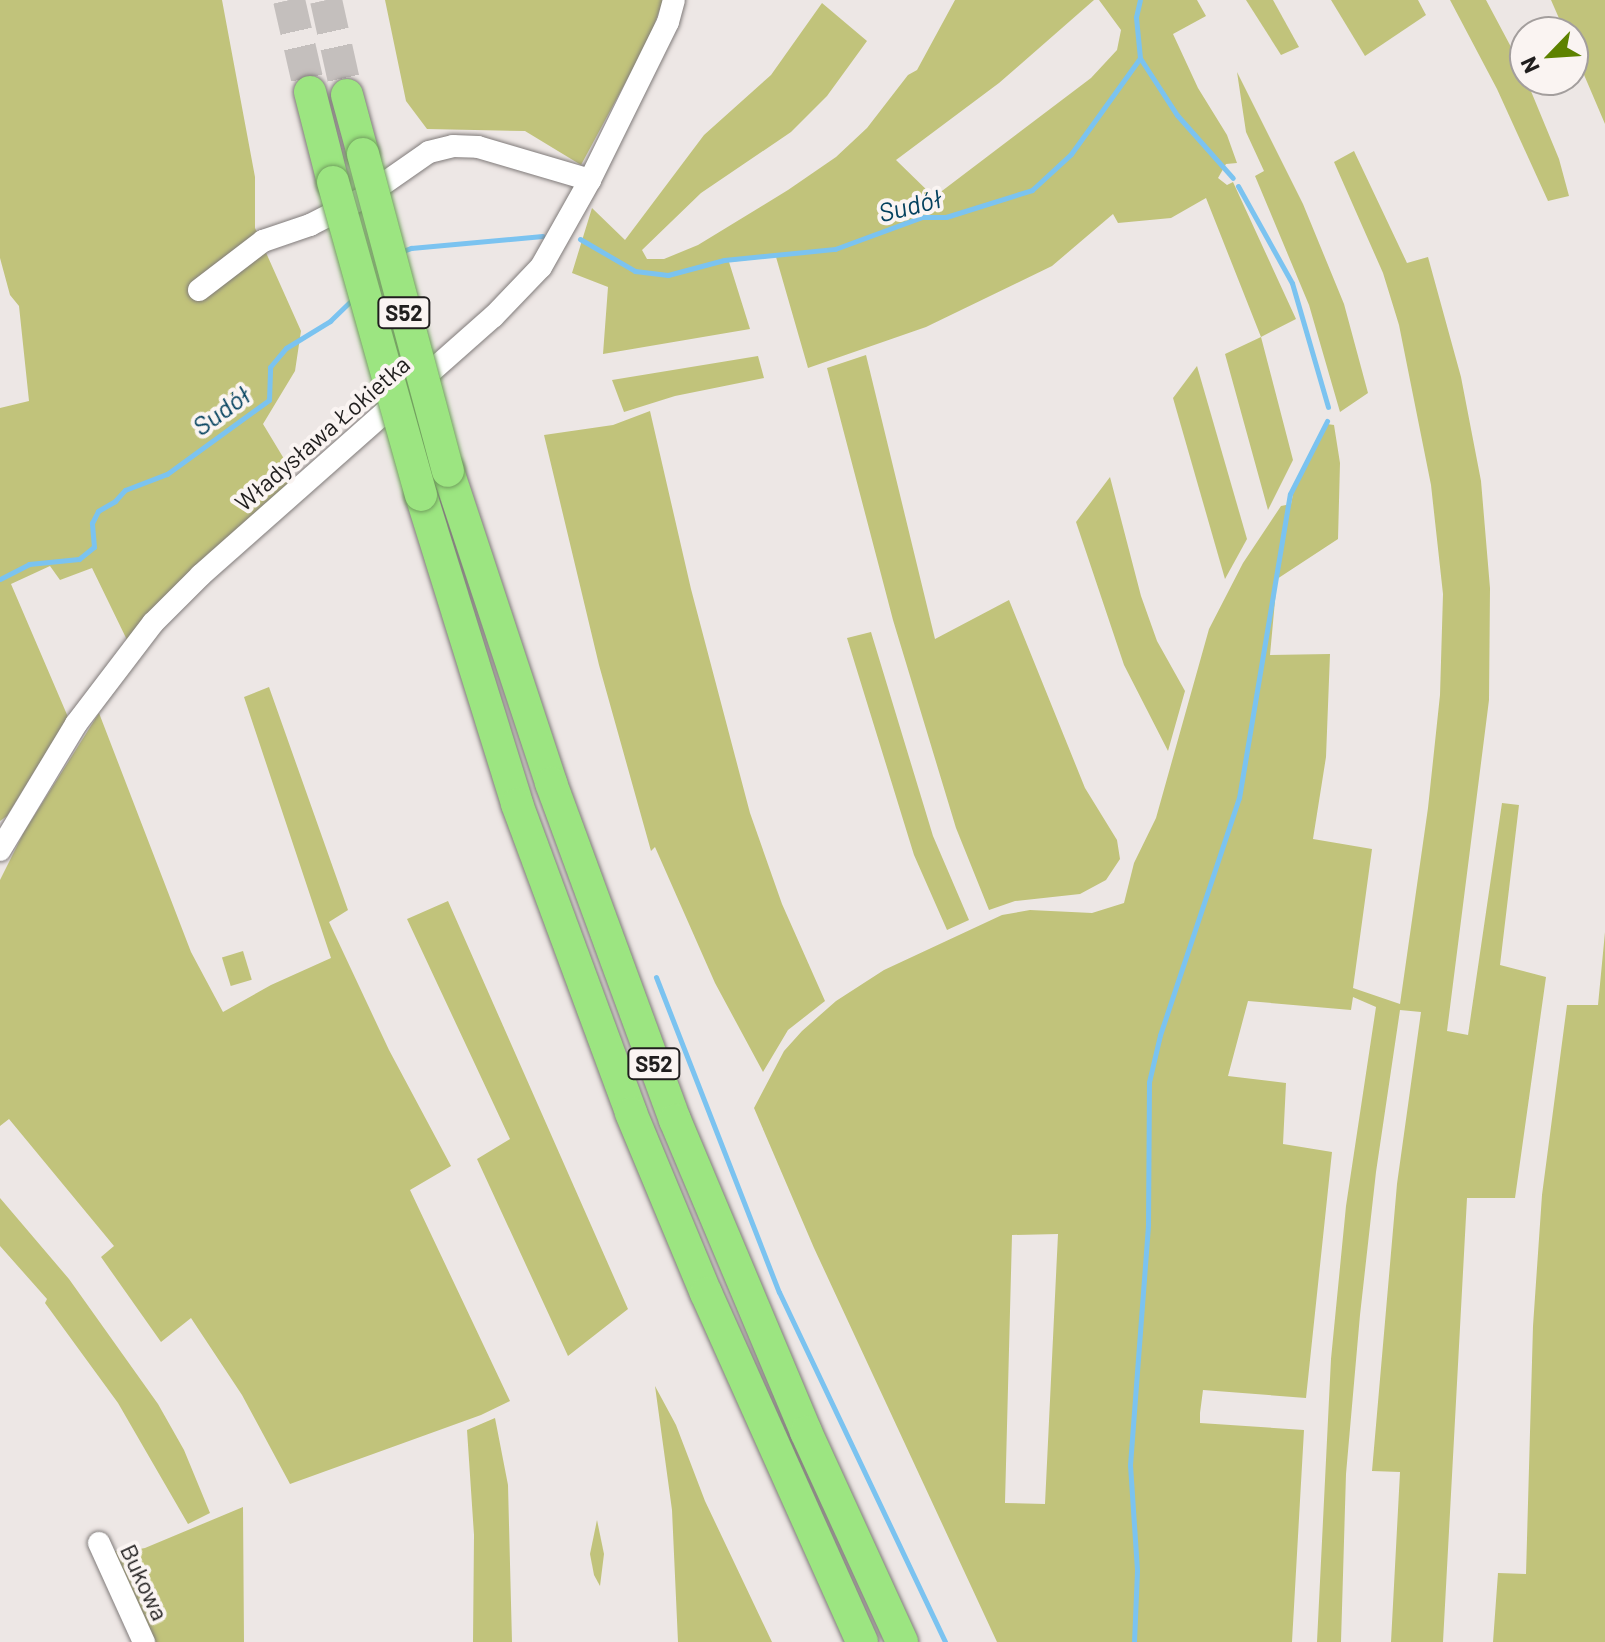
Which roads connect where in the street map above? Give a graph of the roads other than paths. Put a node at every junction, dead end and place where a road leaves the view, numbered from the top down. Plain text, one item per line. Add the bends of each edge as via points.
1 (674, 0) edge
2 (310, 92) tunnel mouth
3 (347, 95) tunnel mouth
4 (590, 180) junction
5 (199, 290) dead end
6 (0, 850) edge
7 (99, 1543) dead end
8 (144, 1642) edge
9 (862, 1642) edge
10 (902, 1642) edge

1 - 4 street, Władysława Łokietka
2 - 9 highway, S52, bridge via 421,495 517,804 631,1113
3 - 10 highway, S52, bridge via 448,471 551,783 675,1120 800,1418
4 - 5 street via 478,147 429,152 363,198 263,241
4 - 6 street, Władysława Łokietka via 541,267 519,293 153,623 85,710
7 - 8 street, Bukowa

